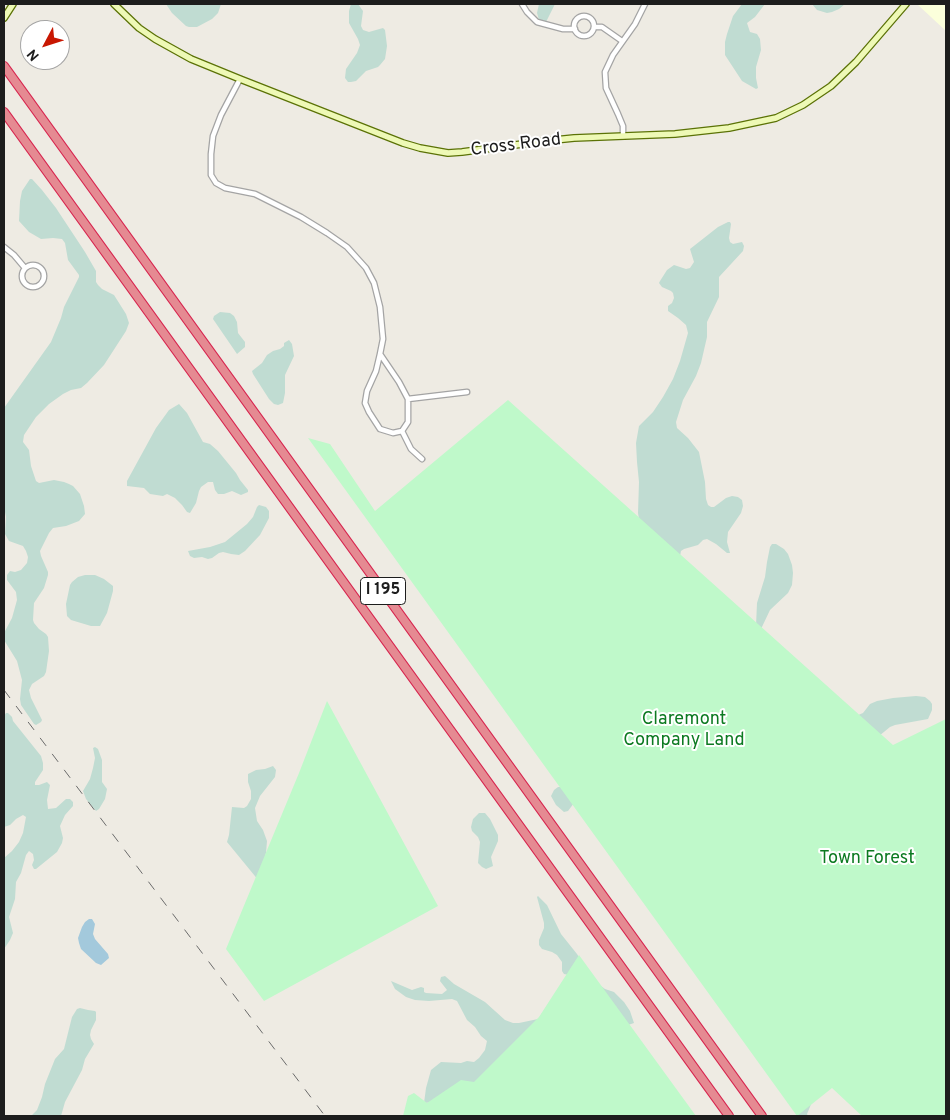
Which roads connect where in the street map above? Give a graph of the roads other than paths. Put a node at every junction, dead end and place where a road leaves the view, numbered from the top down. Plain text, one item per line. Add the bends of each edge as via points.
1 (13, 4) edge
2 (114, 4) edge
3 (522, 4) edge
4 (645, 4) edge
5 (906, 4) edge
6 (4, 18) edge
7 (594, 27) junction
8 (575, 29) junction
9 (622, 40) junction
10 (4, 66) edge
11 (240, 79) junction
12 (4, 112) edge
13 (623, 136) junction
14 (4, 247) edge
15 (25, 268) junction
16 (380, 354) junction
17 (467, 392) dead end
18 (408, 400) junction
19 (402, 431) junction
20 (422, 459) dead end
21 (729, 1116) edge
22 (762, 1116) edge

1 - 6 street
2 - 11 street, Cross Road via 139,28 160,42
3 - 8 street via 537,22
4 - 9 street
5 - 13 street, Cross Road via 831,86 786,114 729,128
7 - 8 street via 587,36 581,36
7 - 8 street via 592,20 583,17 575,23
7 - 9 street via 602,27
9 - 13 street via 607,67 605,78 606,88 623,126
10 - 22 highway, I 195
11 - 13 street, Cross Road via 403,143 435,151 462,152 545,141
11 - 16 street via 213,136 212,178 225,188 255,194 294,213 353,252 374,283 382,325
12 - 21 highway, I 195
14 - 15 street
15 - 15 street via 21,276 24,284 32,288 41,285 44,277 41,269 34,265
16 - 18 street
16 - 19 street via 366,403 380,429 393,433
17 - 18 street
18 - 19 street via 408,422
19 - 20 street via 411,450

